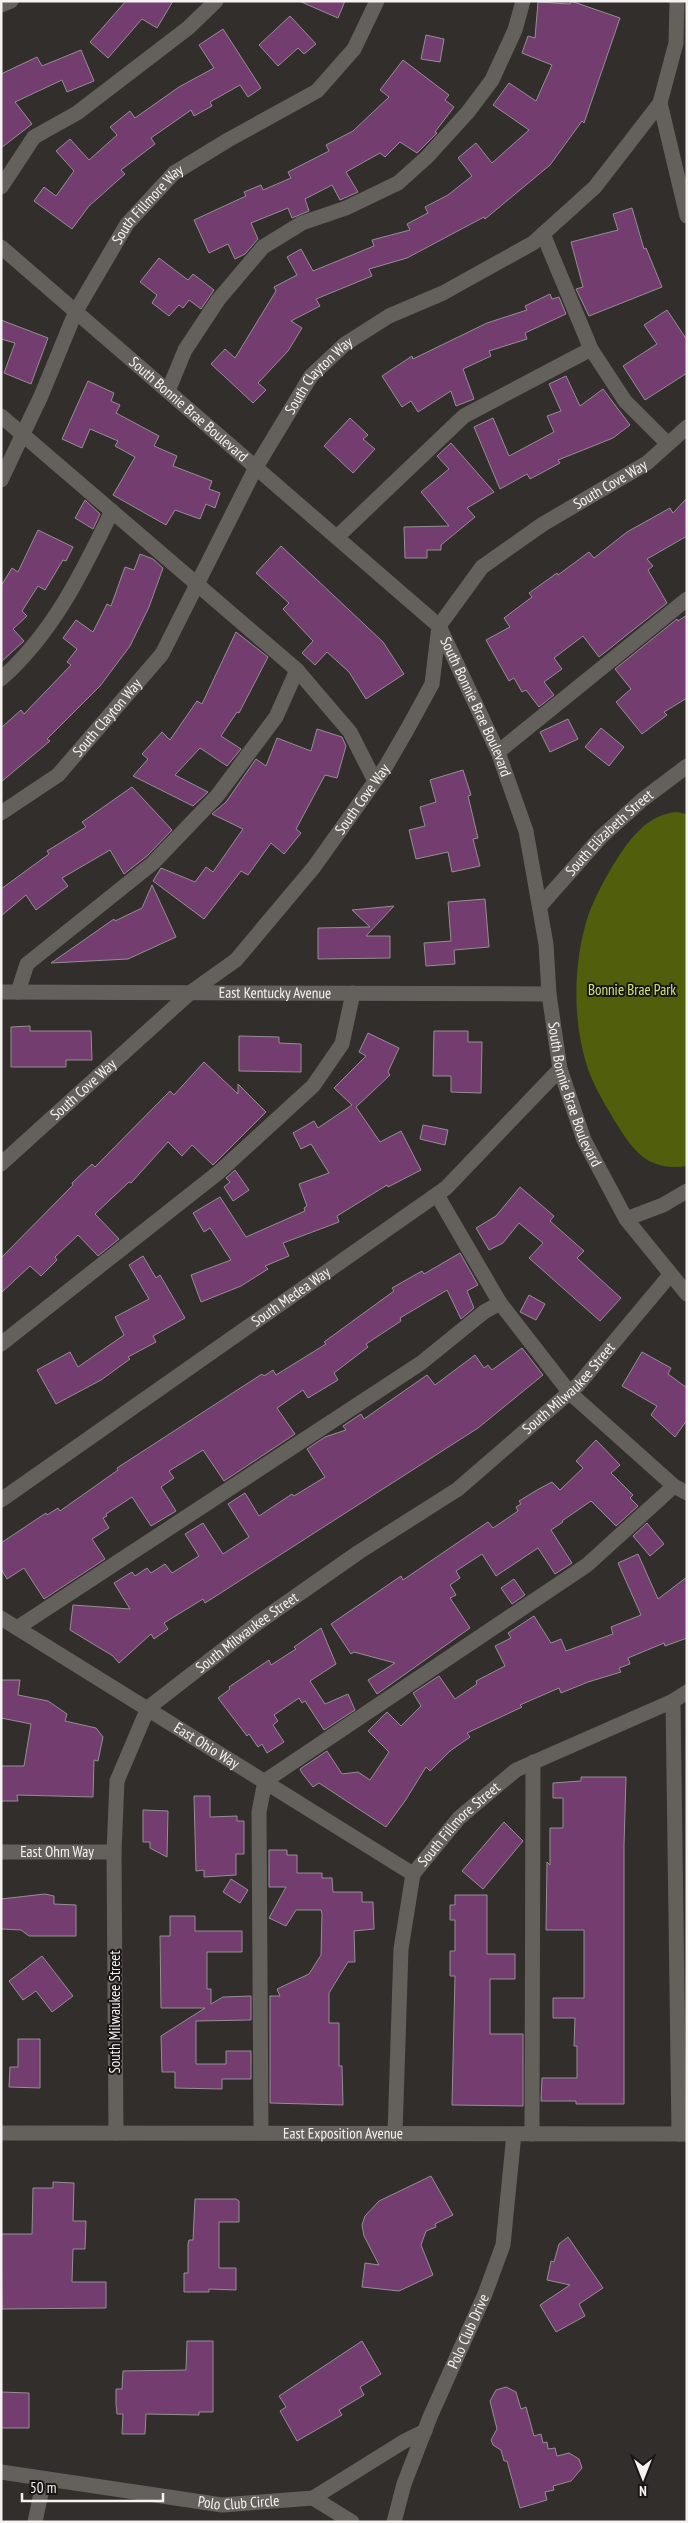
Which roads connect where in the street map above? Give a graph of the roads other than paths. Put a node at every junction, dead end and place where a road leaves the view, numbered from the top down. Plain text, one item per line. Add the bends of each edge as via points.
1 (11, 1) edge
2 (216, 1) edge
3 (377, 1) edge
4 (523, 1) edge
5 (677, 1) edge
6 (1, 5) edge
7 (660, 103) junction
8 (1, 187) edge
9 (687, 216) edge
10 (543, 234) junction
11 (1, 247) edge
12 (76, 311) junction
13 (591, 349) junction
14 (168, 391) junction
15 (1, 416) edge
16 (687, 427) edge
17 (22, 434) junction
18 (668, 444) junction
19 (256, 467) junction
20 (1, 480) edge
21 (112, 511) junction
22 (337, 537) junction
23 (197, 584) junction
24 (687, 599) edge
25 (439, 626) junction
26 (297, 670) junction
27 (1, 679) edge
28 (498, 752) junction
29 (684, 774) edge
30 (375, 781) junction
31 (1, 813) edge
32 (540, 906) junction
33 (1, 992) edge
34 (18, 992) junction
35 (191, 992) junction
36 (353, 993) junction
37 (549, 994) junction
38 (560, 1069) junction
39 (1, 1164) edge
40 (687, 1191) edge
41 (437, 1195) junction
42 (626, 1219) junction
43 (670, 1275) junction
44 (687, 1294) edge
45 (500, 1303) junction
46 (1, 1344) edge
47 (570, 1393) junction
48 (681, 1490) edge
49 (1, 1500) edge
50 (1, 1618) edge
51 (18, 1628) junction
52 (687, 1692) edge
53 (673, 1701) junction
54 (148, 1708) junction
55 (533, 1762) junction
56 (265, 1781) junction
57 (1, 1852) edge
58 (114, 1852) junction
59 (414, 1874) junction
60 (1, 2133) edge
61 (116, 2133) junction
62 (262, 2133) junction
63 (395, 2134) junction
64 (514, 2134) junction
65 (532, 2134) junction
66 (683, 2134) edge
67 (425, 2431) junction
68 (1, 2472) edge
69 (44, 2479) junction
70 (313, 2498) junction
71 (35, 2522) edge
72 (352, 2522) edge
73 (394, 2522) edge

1 - 6 street
2 - 8 street via 188,28 77,113 34,137
3 - 12 street, South Fillmore Way via 354,49 317,91 174,173 127,224
4 - 14 street via 515,30 492,80 468,112 398,183 346,208 302,223 263,247 218,300 185,350
5 - 7 street, South Clayton Way via 676,43
7 - 9 street
7 - 10 street, South Clayton Way via 595,187
10 - 13 street
10 - 19 street, South Clayton Way via 533,243 443,293 389,316 345,344 311,376
11 - 12 street, South Bonnie Brae Boulevard
12 - 14 street, South Bonnie Brae Boulevard
12 - 17 street, South Fillmore Way
13 - 18 street via 625,401
13 - 22 street via 464,416
14 - 19 street, South Bonnie Brae Boulevard
15 - 17 street
16 - 18 street, South Cove Way
17 - 20 street, South Fillmore Way
17 - 21 street
18 - 25 street, South Cove Way via 646,463 543,524 482,567
19 - 22 street, South Bonnie Brae Boulevard
19 - 23 street, South Clayton Way
21 - 23 street
21 - 27 street via 75,586 24,658
22 - 25 street, South Bonnie Brae Boulevard
23 - 26 street
23 - 31 street, South Clayton Way via 162,654 58,775
24 - 28 street
25 - 28 street, South Bonnie Brae Boulevard
25 - 30 street, South Cove Way via 432,684
26 - 30 street via 350,732
26 - 34 street via 276,717 217,796 154,863 27,964
28 - 32 street, South Bonnie Brae Boulevard via 526,831
29 - 32 street, South Elizabeth Street via 642,800 600,837
30 - 35 street, South Cove Way via 314,867 236,960
32 - 37 street, South Bonnie Brae Boulevard
33 - 34 street, East Kentucky Avenue
34 - 35 street, East Kentucky Avenue
35 - 36 street, East Kentucky Avenue
35 - 39 street, South Cove Way
36 - 37 street, East Kentucky Avenue
36 - 46 street via 342,1044 312,1086 219,1172
37 - 38 street, South Bonnie Brae Boulevard
38 - 41 street, South Medea Way
38 - 42 street, South Bonnie Brae Boulevard via 584,1140
40 - 42 street via 663,1205
41 - 45 street
41 - 49 street, South Medea Way
42 - 43 street, South Bonnie Brae Boulevard
43 - 44 street, South Bonnie Brae Boulevard
43 - 47 street, South Milwaukee Street
45 - 47 street
45 - 51 street via 484,1312 421,1363
47 - 48 street
47 - 54 street, South Milwaukee Street via 458,1489 359,1552 259,1622
48 - 56 street via 587,1565
50 - 51 street, East Ohio Way
51 - 54 street, East Ohio Way
52 - 53 street, South Fillmore Street
53 - 55 street, South Fillmore Street
53 - 66 street
54 - 56 street, East Ohio Way
54 - 58 street, South Milwaukee Street via 117,1781
55 - 59 street, South Fillmore Street via 516,1770 460,1818
55 - 65 street
56 - 59 street, East Ohio Way
56 - 62 street via 259,1812
57 - 58 street, East Ohm Way
58 - 61 street, South Milwaukee Street
59 - 63 street, South Fillmore Street via 401,1949
60 - 61 street, East Exposition Avenue
61 - 62 street, East Exposition Avenue
62 - 63 street, East Exposition Avenue
63 - 64 street, East Exposition Avenue
64 - 65 street, East Exposition Avenue
64 - 67 street, Polo Club Drive via 503,2244
65 - 66 street, East Exposition Avenue
67 - 70 street, Polo Club Circle
67 - 73 street, Polo Club Drive via 404,2484
68 - 69 street, Polo Club Circle
69 - 70 street, Polo Club Circle via 222,2505
69 - 71 street
70 - 72 street

